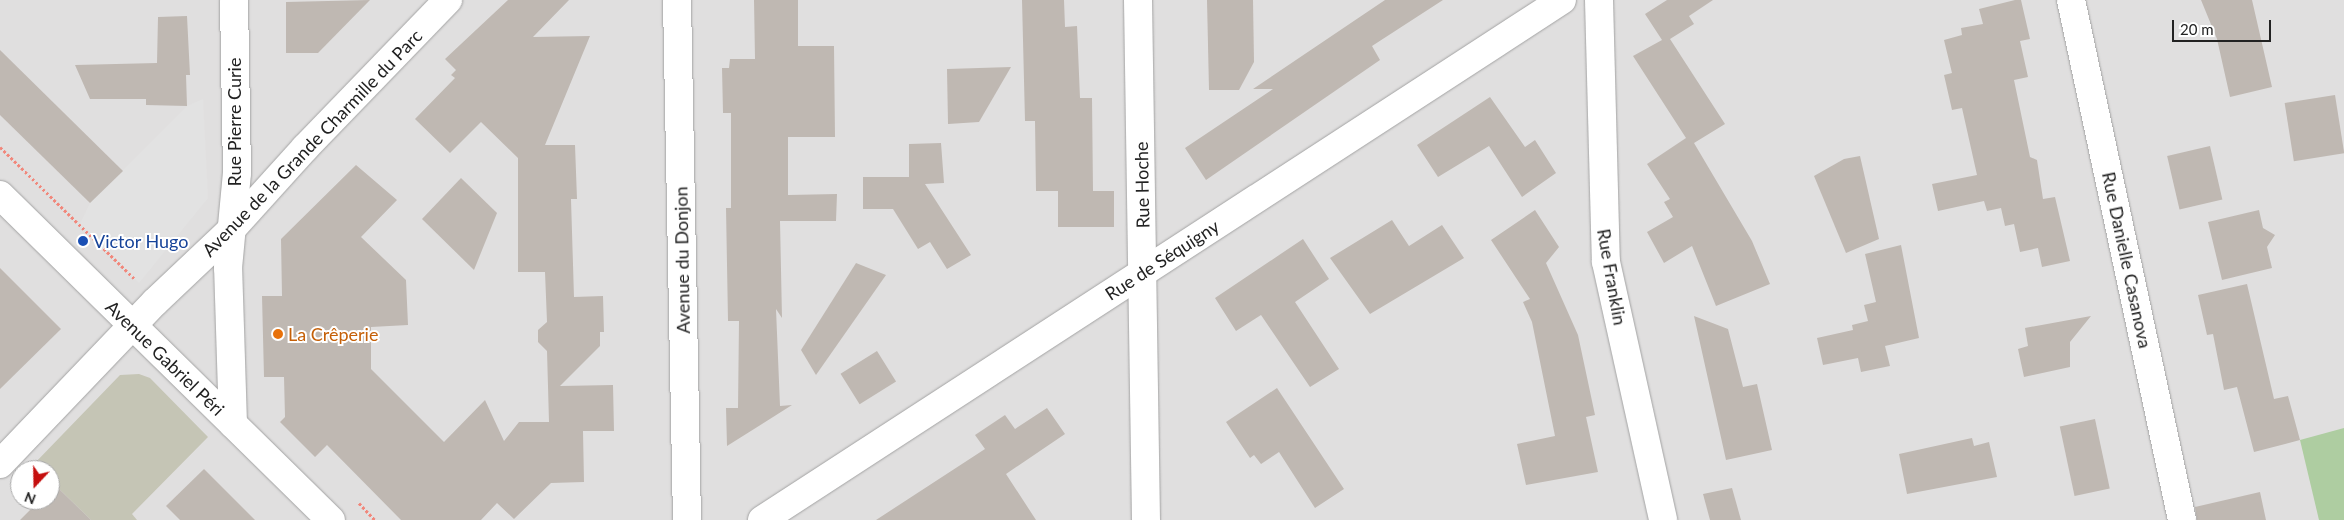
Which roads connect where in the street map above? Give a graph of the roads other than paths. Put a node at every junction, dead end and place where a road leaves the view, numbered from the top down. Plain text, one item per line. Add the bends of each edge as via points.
1 (234, 0) edge
2 (448, 0) edge
3 (677, 0) edge
4 (1138, 0) edge
5 (1562, 0) edge
6 (1599, 0) edge
7 (2071, 0) edge
8 (0, 195) edge
9 (229, 232) junction
10 (1143, 272) junction
11 (133, 327) junction
12 (233, 424) junction
13 (0, 464) edge
14 (331, 520) edge
15 (687, 520) edge
16 (762, 520) edge
17 (1146, 520) edge
18 (1663, 520) edge
19 (2182, 520) edge

1 - 9 street, Rue Pierre Curie via 237,173
2 - 9 street, Avenue de la Grande Charmille du Parc via 304,148
3 - 15 street, Avenue du Donjon
4 - 10 street, Rue Hoche
5 - 10 street, Rue de Séquigny
6 - 18 street, Rue Franklin via 1606,262
7 - 19 street, Rue Danielle Casanova
8 - 11 street, Avenue Gabriel Péri
9 - 11 street, Avenue de la Grande Charmille du Parc
9 - 12 street, Rue Pierre Curie
10 - 16 street, Rue de Séquigny
10 - 17 street, Rue Hoche
11 - 12 street, Avenue Gabriel Péri
11 - 13 street, Avenue de la Grande Charmille du Parc
12 - 14 street, Avenue Gabriel Péri

